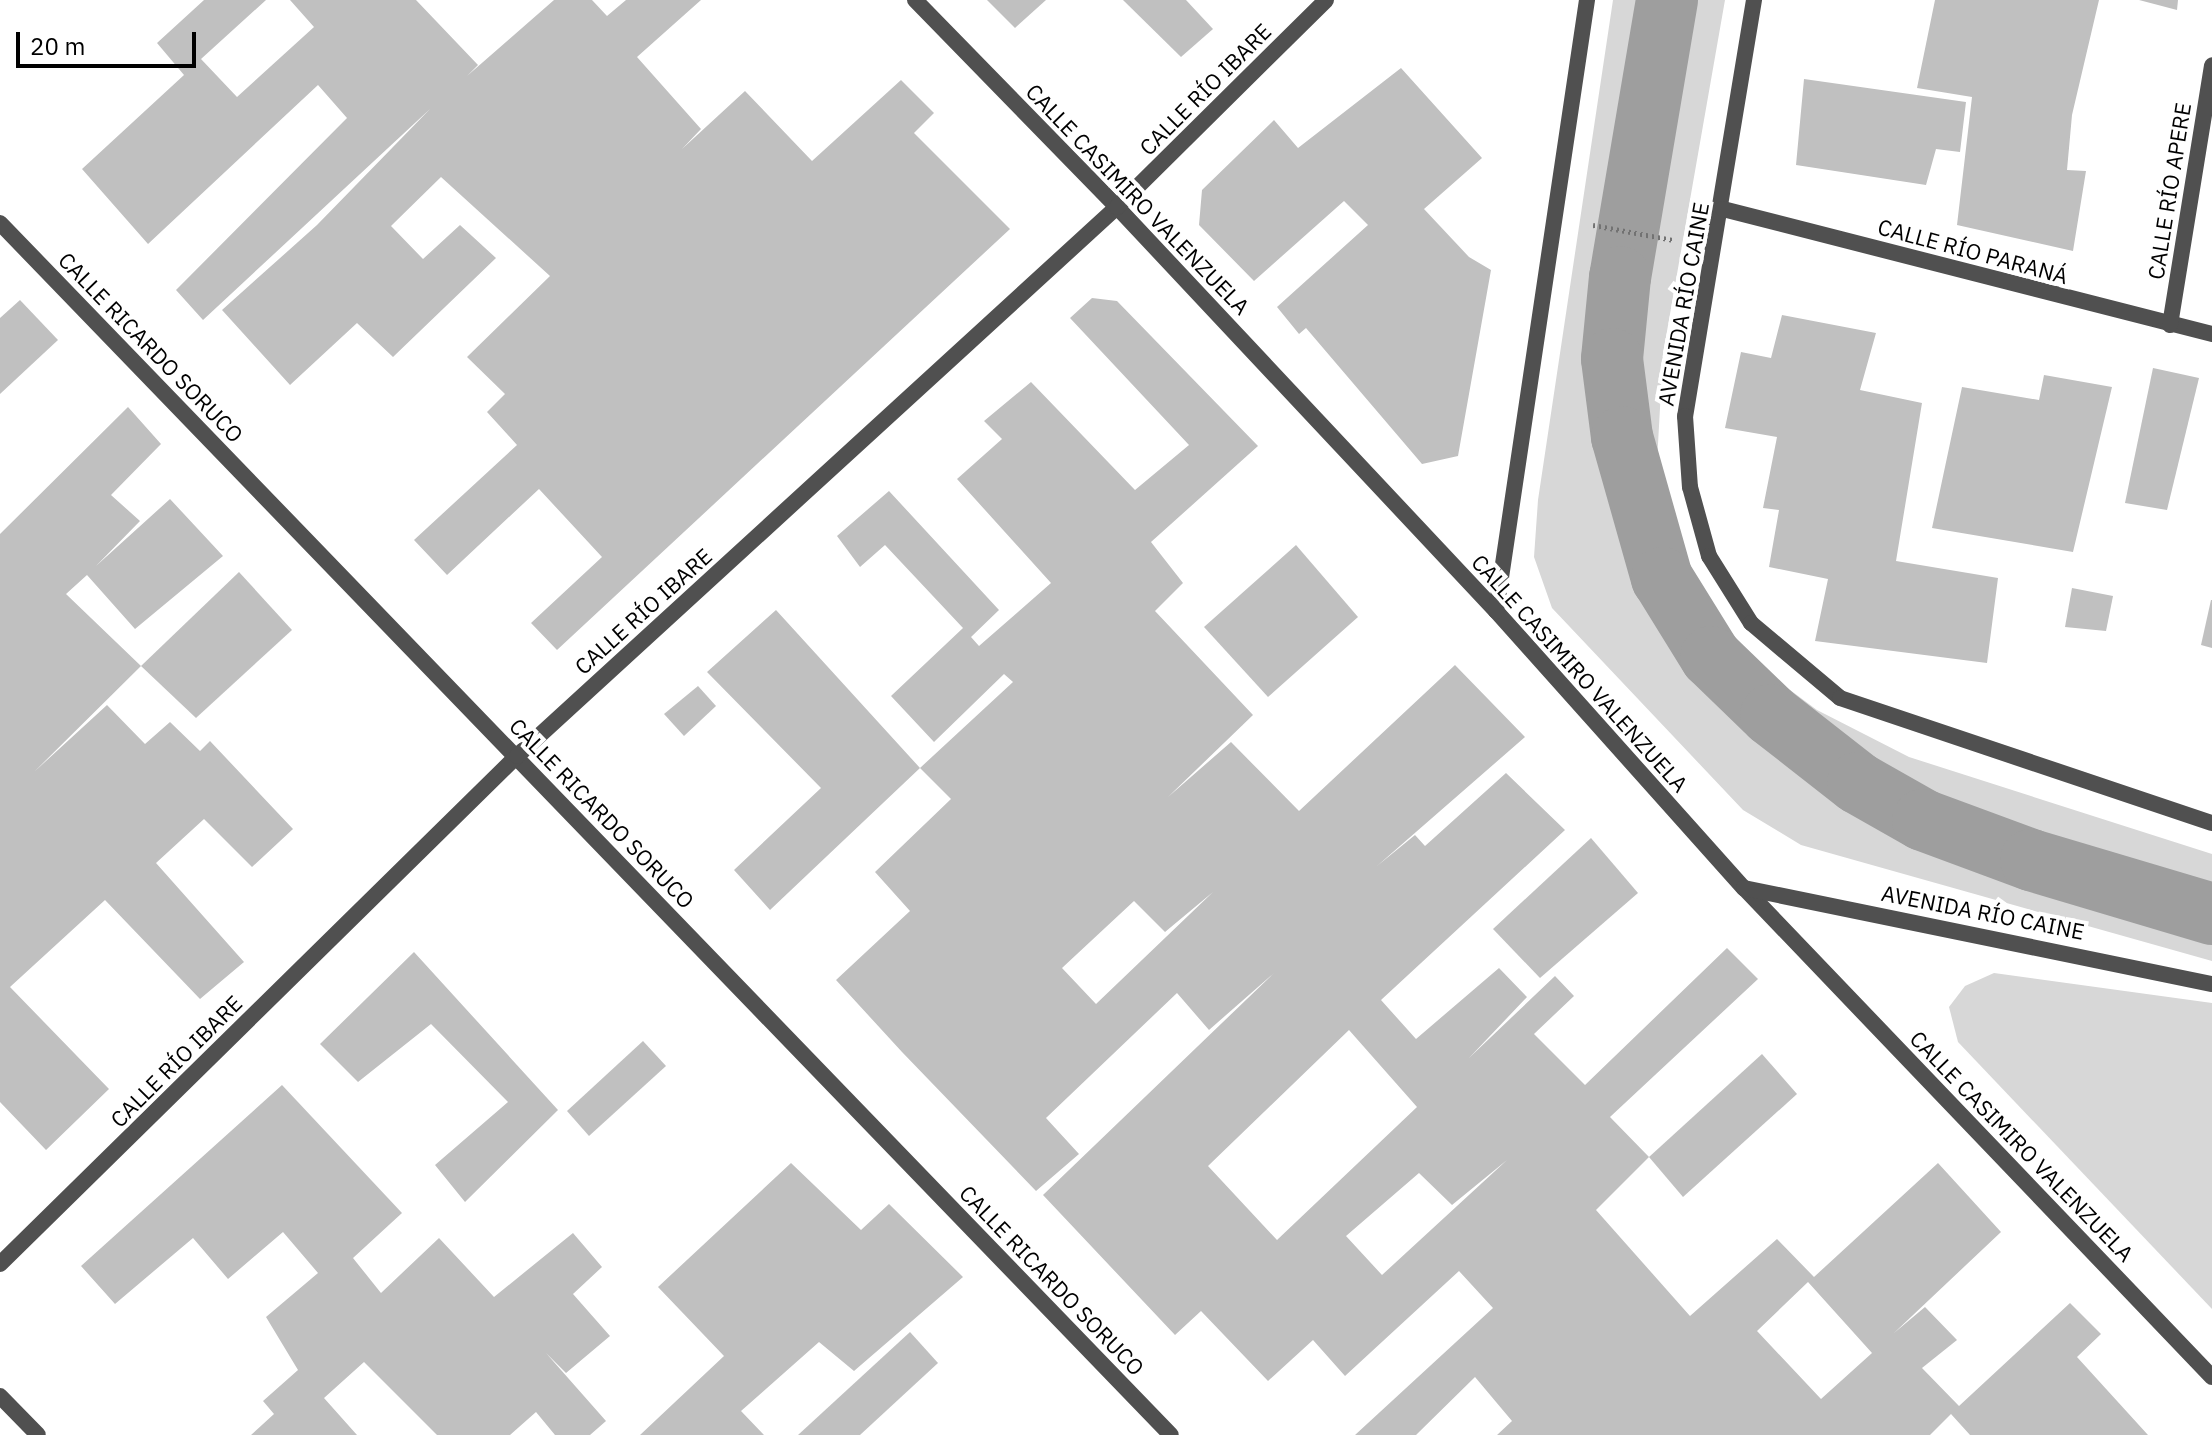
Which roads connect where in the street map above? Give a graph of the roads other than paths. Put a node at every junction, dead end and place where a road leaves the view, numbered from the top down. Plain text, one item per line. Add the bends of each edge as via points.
1 (915, 0) edge
2 (1326, 0) edge
3 (1587, 0) edge
4 (1754, 0) edge
5 (2212, 65) edge
6 (1117, 207) junction
7 (1723, 209) junction
8 (0, 223) edge
9 (2170, 325) junction
10 (2212, 334) edge
11 (1496, 611) junction
12 (517, 756) junction
13 (2212, 823) edge
14 (1744, 888) junction
15 (2212, 984) edge
16 (0, 1264) edge
17 (2212, 1377) edge
18 (0, 1396) edge
19 (38, 1435) edge
20 (1171, 1435) edge

1 - 6 street, CALLE CASIMIRO VALENZUELA
2 - 6 street, CALLE RÍO IBARE
3 - 11 street
4 - 7 street, AVENIDA RÍO CAINE
5 - 9 street, CALLE RÍO APERE
6 - 11 street, CALLE CASIMIRO VALENZUELA
6 - 12 street, CALLE RÍO IBARE
7 - 9 street, CALLE RÍO PARANÁ
7 - 13 street, AVENIDA RÍO CAINE via 1685,416 1690,487 1709,556 1751,623 1840,698
8 - 12 street, CALLE RICARDO SORUCO
9 - 10 street, CALLE RÍO PARANÁ
11 - 14 street, CALLE CASIMIRO VALENZUELA
12 - 16 street, CALLE RÍO IBARE
12 - 20 street, CALLE RICARDO SORUCO
14 - 15 street, AVENIDA RÍO CAINE
14 - 17 street, CALLE CASIMIRO VALENZUELA
18 - 19 street

